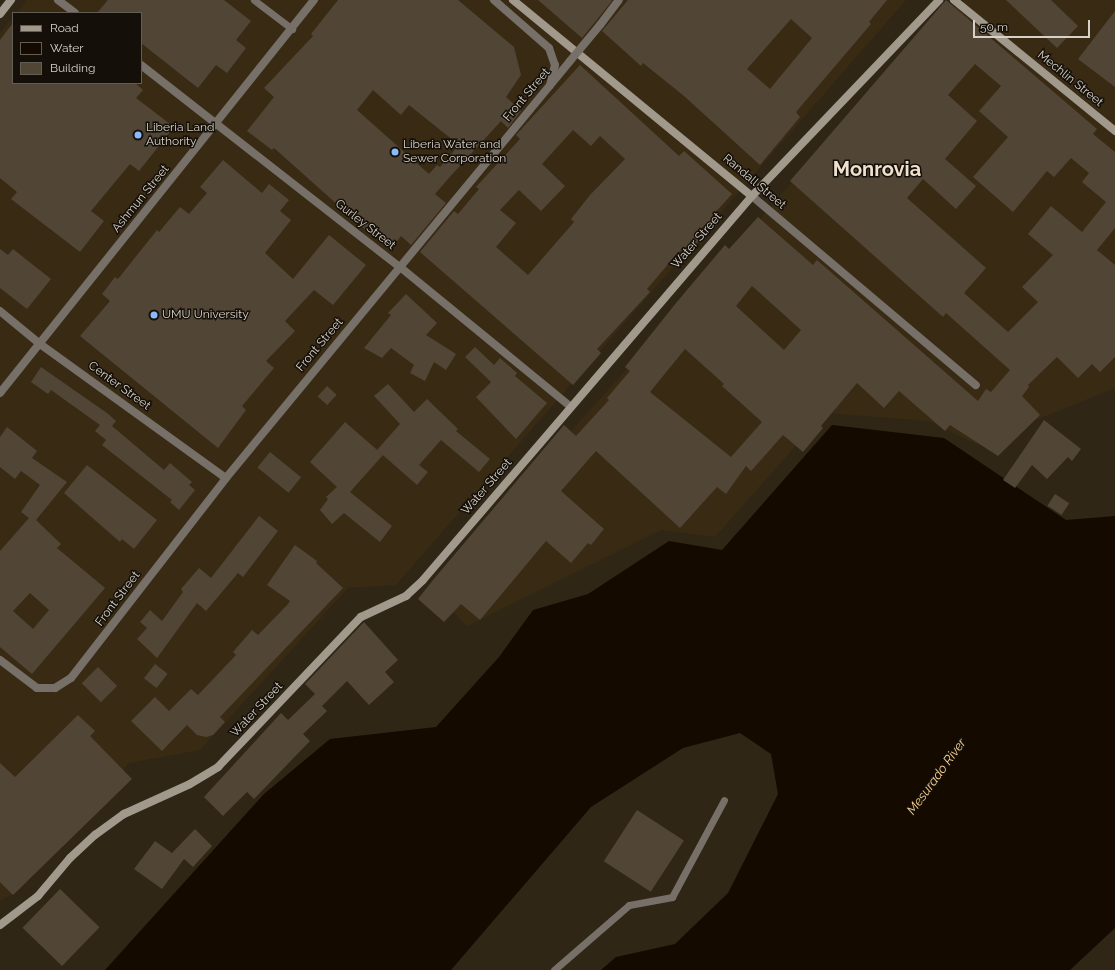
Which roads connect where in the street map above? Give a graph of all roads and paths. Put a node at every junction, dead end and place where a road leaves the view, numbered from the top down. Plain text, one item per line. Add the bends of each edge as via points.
1 (11, 0) edge
2 (58, 0) edge
3 (254, 0) edge
4 (314, 0) edge
5 (494, 0) edge
6 (514, 0) edge
7 (619, 0) edge
8 (939, 0) edge
9 (954, 0) edge
10 (74, 12) edge
11 (0, 14) edge
12 (292, 29) junction
13 (142, 66) edge
14 (549, 86) junction
15 (217, 125) junction
16 (1115, 131) edge
17 (752, 196) junction
18 (400, 267) junction
19 (0, 311) edge
20 (40, 344) junction
21 (976, 385) dead end
22 (0, 393) edge
23 (571, 407) junction
24 (226, 478) junction
25 (0, 660) edge
26 (724, 800) dead end
27 (0, 925) edge
28 (554, 970) edge

1 - 11 street
2 - 10 street
3 - 12 lane
4 - 12 street, Ashmun Street
5 - 14 street via 549,48 555,65
6 - 17 street, Randall Street
7 - 14 street, Front Street, bridge
8 - 17 street, Water Street
9 - 16 street, Mechlin Street
12 - 15 street, Ashmun Street
13 - 15 street, Gurley Street
14 - 18 street, Front Street
15 - 18 street, Gurley Street
15 - 20 street, Ashmun Street
17 - 21 street, Randall Street
17 - 23 street, Water Street
18 - 23 street, Gurley Street
18 - 24 street, Front Street
19 - 20 street, Center Street
20 - 22 street, Ashmun Street
20 - 24 street, Center Street
23 - 27 street, Water Street via 423,580 406,596 361,617 218,767 190,784 124,814 95,835 70,858 38,896
24 - 25 street, Front Street via 71,678 55,688 34,686
26 - 28 lane via 672,897 630,904

